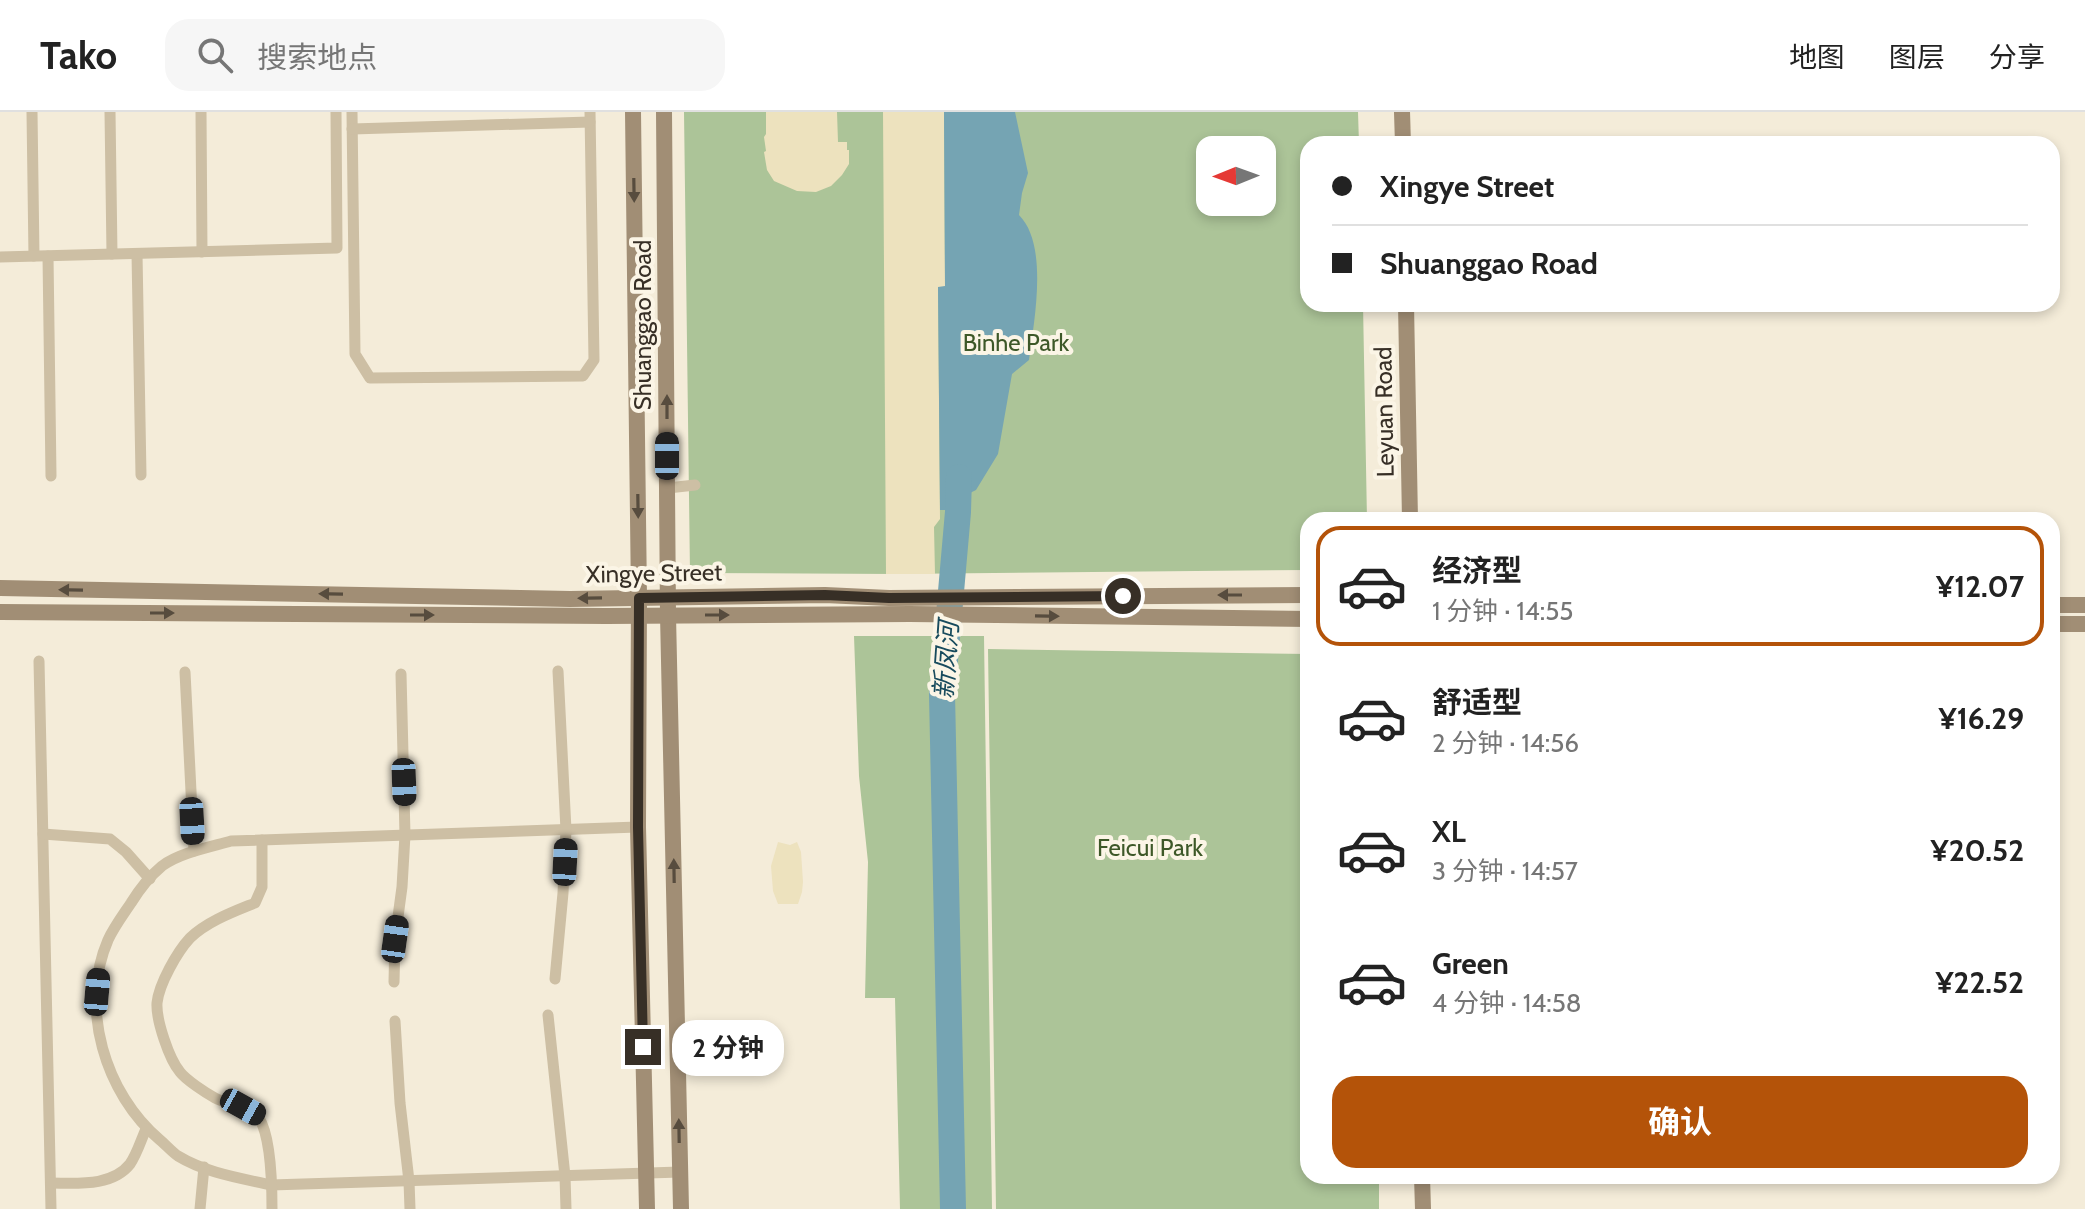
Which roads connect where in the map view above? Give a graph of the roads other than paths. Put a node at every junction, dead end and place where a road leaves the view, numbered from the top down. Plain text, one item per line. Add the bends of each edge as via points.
1 (32, 112) edge
2 (110, 112) edge
3 (201, 112) edge
4 (336, 112) edge
5 (352, 112) edge
6 (633, 112) edge
7 (664, 112) edge
8 (1402, 112) edge
9 (590, 117) edge
10 (352, 129) junction
11 (1403, 136) edge
12 (202, 252) junction
13 (112, 254) junction
14 (137, 254) junction
15 (34, 256) junction
16 (48, 256) junction
17 (0, 257) edge
18 (1406, 312) edge
19 (141, 475) dead end
20 (51, 476) dead end
21 (695, 485) dead end
22 (668, 488) junction
23 (1410, 512) edge
24 (0, 588) edge
25 (1300, 595) edge
26 (668, 597) junction
27 (639, 598) junction
28 (2060, 605) edge
29 (2085, 605) edge
30 (908, 606) junction
31 (0, 612) edge
32 (639, 615) junction
33 (668, 615) junction
34 (1300, 619) edge
35 (2060, 624) edge
36 (2085, 624) edge
37 (39, 661) dead end
38 (558, 671) dead end
39 (185, 672) dead end
40 (401, 674) dead end
41 (638, 827) junction
42 (566, 830) junction
43 (43, 834) junction
44 (405, 835) junction
45 (262, 840) junction
46 (194, 851) junction
47 (150, 879) junction
48 (555, 979) dead end
49 (394, 982) dead end
50 (548, 1015) dead end
51 (395, 1021) dead end
52 (146, 1129) junction
53 (204, 1167) junction
54 (646, 1172) junction
55 (680, 1172) junction
56 (565, 1176) junction
57 (409, 1181) junction
58 (51, 1183) junction
59 (1422, 1184) edge
60 (271, 1185) junction
61 (51, 1209) edge
62 (200, 1209) edge
63 (272, 1209) edge
64 (410, 1209) edge
65 (566, 1209) edge
66 (647, 1209) edge
67 (681, 1209) edge
68 (1423, 1209) edge

1 - 15 street
2 - 13 street
3 - 12 street
4 - 12 street via 337,248
5 - 10 street
6 -> 27 main road, Shuanggao Road
22 -> 7 main road, Shuanggao Road
8 - 11 main road
9 - 10 street
9 - 10 street via 594,360 583,376 370,378 355,354
12 - 14 street
13 - 14 street
13 - 16 street
14 - 19 street
15 - 16 street
15 - 17 street
16 - 20 street
18 - 23 main road, Leyuan Road
21 - 22 street
22 - 26 main road, Shuanggao Road
27 -> 24 main road, Xingye Street
25 -> 30 main road, Xingye Street via 970,597
26 - 27 main road, Xingye Street
26 - 30 main road, Xingye Street via 825,595
26 - 33 main road, Shuanggao Road
27 - 32 main road, Shuanggao Road
28 - 29 main road
33 -> 30 main road, Xingye Street
30 -> 34 main road, Xingye Street via 969,615
31 -> 32 main road, Xingye Street
32 - 33 main road, Xingye Street
32 - 41 main road, Shuanggao Road
55 -> 33 main road, Shuanggao Road
35 - 36 main road
37 - 43 street
38 - 42 street
39 - 46 street
40 - 44 street
41 - 42 street
41 - 54 main road, Shuanggao Road
42 - 44 street
42 - 48 street
43 - 47 street via 110,839
43 - 58 street
44 - 45 street
44 - 49 street
45 - 46 street
45 - 60 street via 262,887 255,903 219,918 191,938 169,965 157,1003 163,1039 180,1072 216,1099 257,1115 265,1131
46 - 47 street via 163,865
47 - 52 street via 108,940 96,1011 104,1055 118,1090
50 - 56 street
51 - 57 street
52 - 53 street via 178,1156
52 - 58 street via 129,1164 112,1178
53 - 60 street
53 - 62 street
54 - 55 street
54 - 56 street
54 - 66 main road, Shuanggao Road
55 - 67 main road, Shuanggao Road
56 - 57 street
56 - 65 street
57 - 60 street
57 - 64 street
58 - 61 street
59 - 68 main road
60 - 63 street

